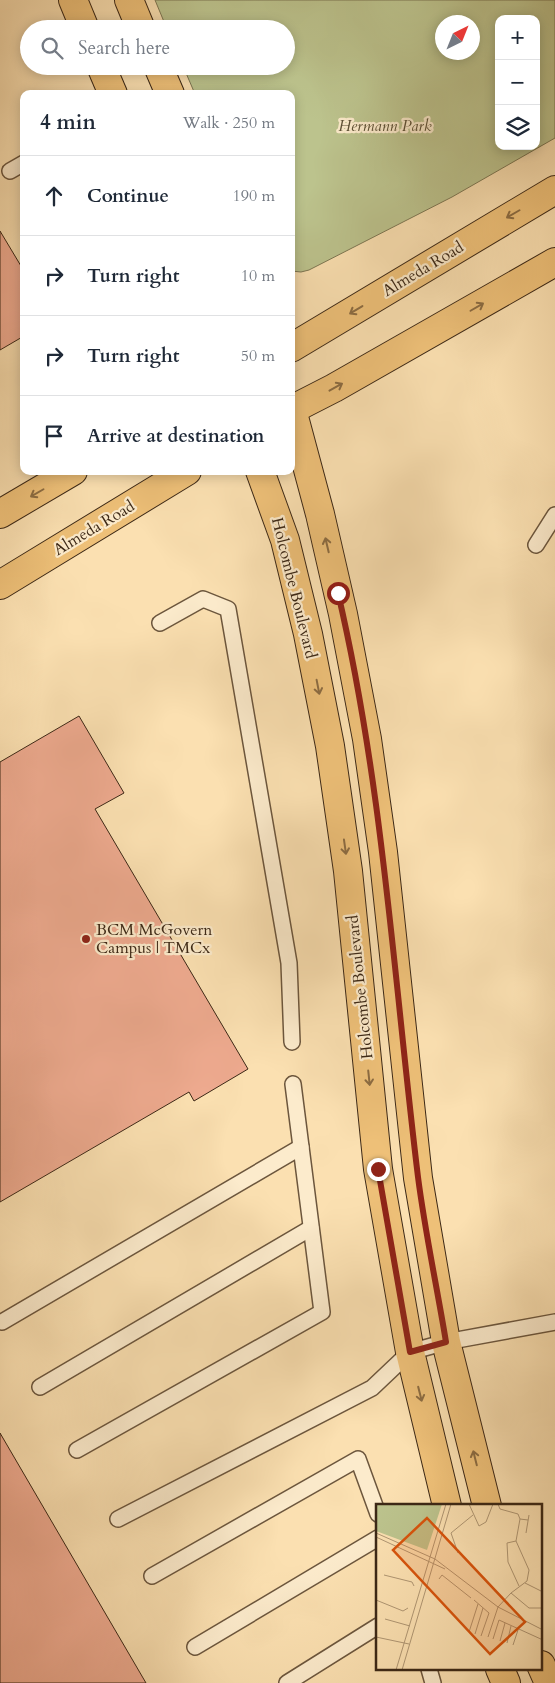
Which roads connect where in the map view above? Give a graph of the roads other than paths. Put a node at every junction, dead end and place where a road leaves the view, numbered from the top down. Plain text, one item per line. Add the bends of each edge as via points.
1 (73, 0) edge
2 (129, 0) edge
3 (81, 20) edge
4 (137, 20) edge
5 (105, 75) edge
6 (162, 75) edge
7 (111, 90) edge
8 (168, 90) edge
9 (20, 165) edge
10 (10, 171) dead end
11 (555, 190) edge
12 (555, 262) edge
13 (295, 346) edge
14 (295, 407) edge
15 (295, 420) edge
16 (67, 475) edge
17 (180, 475) edge
18 (261, 475) edge
19 (0, 514) edge
20 (555, 515) edge
21 (536, 545) dead end
22 (0, 585) edge
23 (160, 623) dead end
24 (292, 1042) dead end
25 (293, 1084) dead end
26 (300, 1146) junction
27 (311, 1228) junction
28 (2, 1322) dead end
29 (555, 1322) edge
30 (446, 1342) junction
31 (410, 1352) junction
32 (40, 1388) dead end
33 (78, 1450) dead end
34 (447, 1504) edge
35 (486, 1504) edge
36 (376, 1508) edge
37 (118, 1518) dead end
38 (376, 1539) edge
39 (152, 1576) dead end
40 (376, 1627) edge
41 (194, 1647) dead end
42 (542, 1668) edge
43 (429, 1670) edge
44 (500, 1670) edge
45 (287, 1683) edge
46 (433, 1683) edge
47 (506, 1683) edge
48 (548, 1683) edge

1 - 3 main road
2 - 4 main road
5 - 7 main road
6 - 8 main road
9 - 10 lane
11 -> 13 main road, Almeda Road
14 -> 12 main road
30 -> 15 main road via 418,1178 383,852 367,739 343,614
16 -> 19 main road
17 - 22 main road, Almeda Road
18 -> 31 main road, Holcombe Boulevard via 285,540 330,746 348,871 378,1169
20 - 21 lane
23 - 24 lane via 203,599 228,609 289,963
25 - 26 lane
26 - 27 lane
26 - 28 lane
27 - 32 lane
27 - 33 lane via 322,1312
29 - 30 lane
30 - 31 lane
35 -> 30 main road
31 -> 34 main road, Holcombe Boulevard
31 - 37 lane via 372,1388
36 - 39 lane via 358,1459
38 - 41 lane
40 - 45 lane
42 - 48 main road
43 - 46 lane
44 - 47 main road

